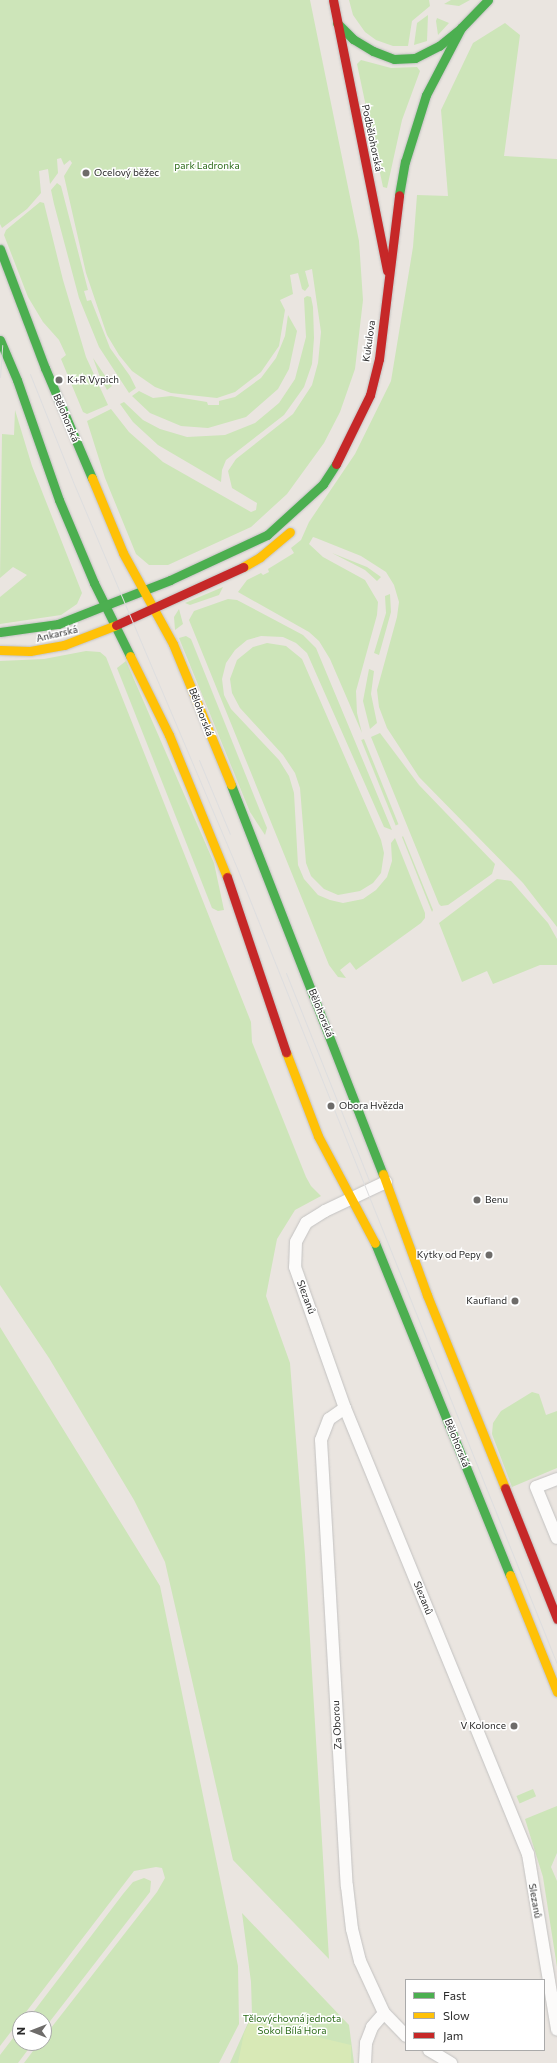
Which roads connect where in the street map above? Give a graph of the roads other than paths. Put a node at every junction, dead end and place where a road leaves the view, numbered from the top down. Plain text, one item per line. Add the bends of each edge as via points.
1 (333, 0) edge
2 (488, 0) edge
3 (337, 23) junction
4 (461, 28) junction
5 (0, 249) edge
6 (388, 281) junction
7 (0, 340) edge
8 (323, 484) junction
9 (143, 592) junction
10 (106, 605) junction
11 (153, 609) junction
12 (116, 625) junction
13 (0, 632) edge
14 (0, 650) edge
15 (386, 1182) junction
16 (351, 1197) junction
17 (345, 1408) junction
18 (557, 1479) edge
19 (557, 1538) edge
20 (557, 1619) edge
21 (557, 1692) edge
22 (384, 2013) junction
23 (557, 2030) edge
24 (405, 2035) edge
25 (431, 2051) edge
26 (364, 2063) edge
27 (451, 2063) edge

1 - 3 main road, Podbělohorská
2 - 4 main road, Kukulova
3 - 4 main road via 353,39 373,51 394,59 416,58 439,46
3 - 6 main road, Podbělohorská via 369,174
4 - 6 main road, Kukulova via 426,95 405,162
5 - 9 main road, Bělohorská via 45,368 123,553
6 - 8 main road, Kukulova via 379,359 370,395 352,436
7 - 10 main road, Bělohorská via 17,380 59,500
8 - 9 main road, Kukulova via 267,535
8 - 11 main road, Ankarská via 300,520 277,545 250,563
9 - 10 main road, Ankarská
9 - 11 main road, Bělohorská
10 - 12 main road, Bělohorská
10 - 13 main road, Ankarská via 58,624
11 - 12 main road, Ankarská
11 - 15 main road, Bělohorská via 190,683
12 - 14 main road, Ankarská via 56,647 30,651
12 - 16 main road, Bělohorská via 169,735 226,873 295,1078 324,1148
15 - 16 street
15 - 20 main road, Bělohorská via 427,1295
16 - 17 street, Slezanů via 306,1224 297,1237 294,1257 296,1271
16 - 21 main road, Bělohorská via 386,1266
17 - 22 street, Za Oborou via 329,1419 321,1440 347,1886 352,1929 360,1961
17 - 23 street, Slezanů via 528,1854
18 - 19 street via 536,1487
22 - 24 street, Za Oborou
22 - 26 street via 372,2027 366,2043
25 - 27 street

